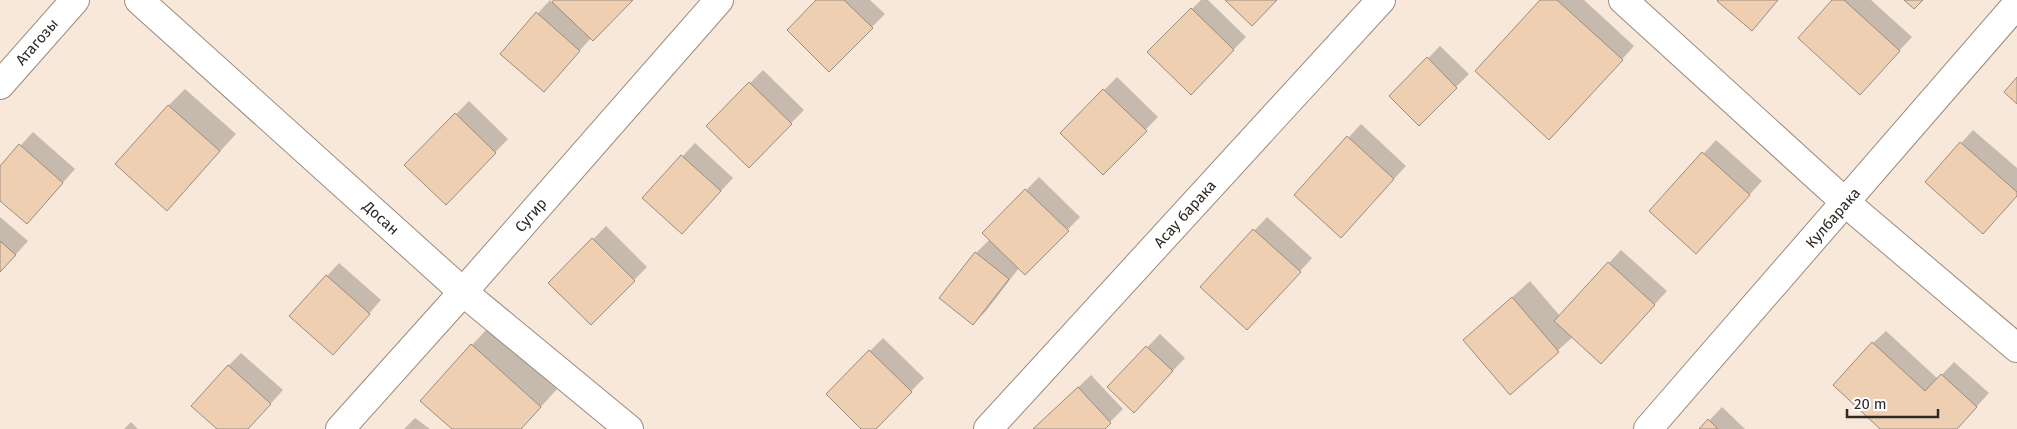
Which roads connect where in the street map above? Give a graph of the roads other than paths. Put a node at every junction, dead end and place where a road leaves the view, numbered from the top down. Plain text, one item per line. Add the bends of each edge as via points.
1 (75, 0) edge
2 (139, 0) edge
3 (719, 0) edge
4 (1381, 0) edge
5 (1623, 0) edge
6 (2017, 4) edge
7 (0, 85) edge
8 (1846, 203) junction
9 (463, 292) junction
10 (2017, 348) edge
11 (340, 429) edge
12 (629, 429) edge
13 (988, 429) edge
14 (1648, 429) edge

1 - 7 street, Атагозы
2 - 9 street, Досан
3 - 9 street, Сугир
4 - 13 street, Асау барака
5 - 8 street
6 - 8 street, Кулбарака
8 - 10 street
8 - 14 street, Кулбарака
9 - 11 street, Сугир
9 - 12 street, Досан

